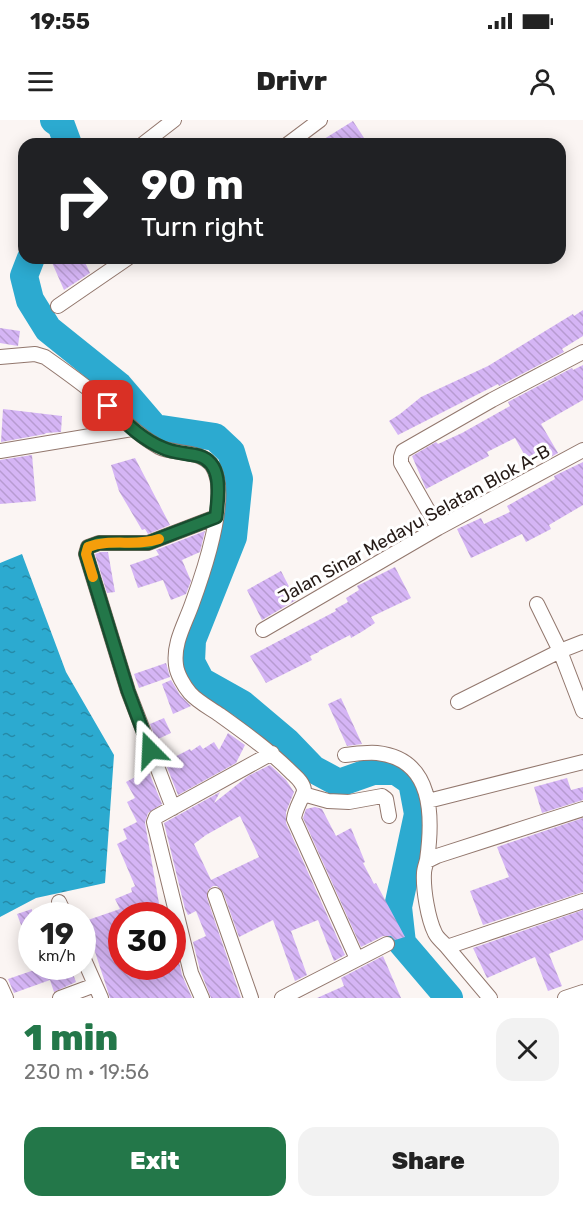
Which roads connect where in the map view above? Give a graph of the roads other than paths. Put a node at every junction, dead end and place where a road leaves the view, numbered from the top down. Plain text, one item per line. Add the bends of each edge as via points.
1 (174, 120) edge
2 (320, 120) edge
3 (151, 138) edge
4 (296, 138) edge
5 (119, 264) edge
6 (58, 306) dead end
7 (583, 352) edge
8 (0, 357) edge
9 (132, 429) junction
10 (583, 450) edge
11 (0, 451) edge
12 (216, 517) junction
13 (438, 528) junction
14 (537, 604) dead end
15 (263, 630) dead end
16 (583, 642) edge
17 (560, 651) junction
18 (458, 702) dead end
19 (583, 711) edge
20 (272, 753) junction
21 (345, 755) dead end
22 (583, 762) edge
23 (303, 794) junction
24 (428, 801) junction
25 (173, 808) junction
26 (583, 809) edge
27 (390, 816) dead end
28 (427, 861) junction
29 (214, 895) dead end
30 (583, 901) edge
31 (387, 944) dead end
32 (447, 947) junction
33 (357, 959) junction
34 (93, 980) edge
35 (0, 985) edge
36 (95, 985) junction
37 (583, 992) edge
38 (6, 998) edge
39 (60, 998) edge
40 (101, 998) edge
41 (202, 998) edge
42 (251, 998) edge
43 (282, 998) edge
44 (490, 998) edge
45 (565, 998) edge

1 - 3 street
2 - 4 street
5 - 6 street
7 - 13 street via 404,451 400,459
8 - 9 street via 45,357 96,395
9 - 11 street
9 - 12 street via 165,450 201,456 213,466 218,493
10 - 13 street, Jalan Sinar Medayu Selatan Blok A-B
12 - 20 street via 210,550 178,639 176,664 191,694
12 - 25 street via 148,543 99,543 88,547 86,554 128,691
13 - 15 street, Jalan Sinar Medayu Selatan Blok A-B
14 - 17 street
16 - 17 street
17 - 18 street
17 - 19 street
20 - 23 street via 299,780
20 - 25 street
21 - 24 street via 377,753 401,760 419,776
22 - 24 street
23 - 27 street via 349,802 382,796
23 - 33 street via 294,819
24 - 28 street
25 - 41 street via 156,817 154,828 191,973
26 - 28 street
28 - 32 street via 424,872 429,916 435,934
29 - 42 street
30 - 32 street
31 - 33 street
32 - 44 street
33 - 43 street
34 - 36 street
35 - 38 street
36 - 39 street
36 - 40 street
37 - 45 street

